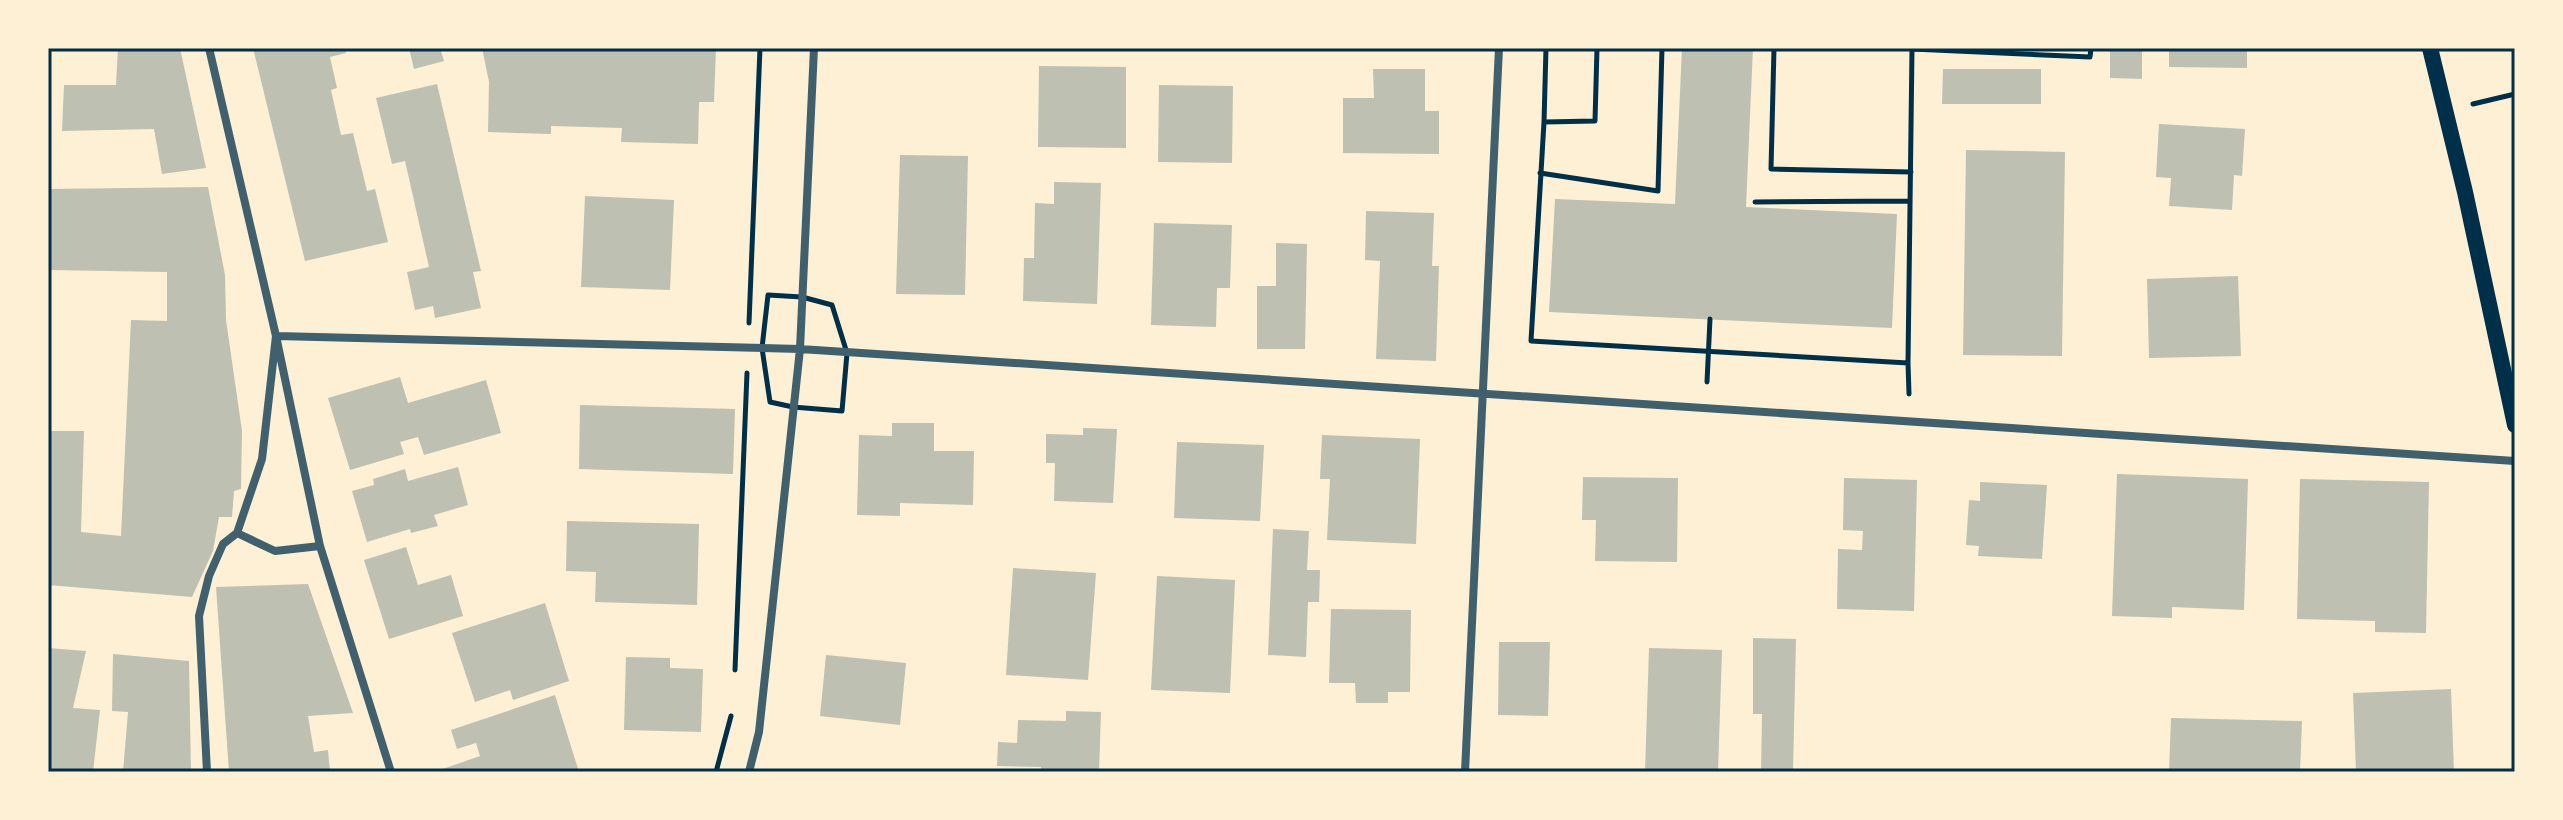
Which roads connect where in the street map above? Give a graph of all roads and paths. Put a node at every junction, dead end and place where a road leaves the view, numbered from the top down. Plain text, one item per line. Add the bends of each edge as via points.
1 (209, 48) edge
2 (760, 48) edge
3 (814, 48) edge
4 (1499, 48) edge
5 (1546, 48) edge
6 (1597, 48) edge
7 (1662, 48) edge
8 (1774, 48) edge
9 (2091, 48) edge
10 (2430, 48) edge
11 (2515, 94) edge
12 (2445, 110) junction
13 (1544, 122) junction
14 (1911, 172) junction
15 (1540, 173) junction
16 (1910, 201) junction
17 (1755, 202) dead end
18 (1710, 319) dead end
19 (276, 336) junction
20 (748, 349) junction
21 (800, 349) junction
22 (1709, 351) junction
23 (1707, 382) dead end
24 (1483, 396) junction
25 (2515, 425) edge
26 (2515, 461) edge
27 (237, 533) junction
28 (320, 546) junction
29 (735, 675) dead end
30 (733, 706) dead end
31 (207, 772) edge
32 (391, 772) edge
33 (716, 772) edge
34 (749, 772) edge
35 (1465, 772) edge

1 - 19 street
2 - 20 path
3 - 21 street
4 - 24 street
5 - 13 path
6 - 13 path via 1595,121
7 - 15 path via 1658,191
8 - 14 path via 1771,169
9 - 14 path via 2090,57 1912,49
10 - 12 main road
11 - 12 path
12 - 25 main road
13 - 15 path
14 - 16 path
15 - 22 path via 1531,341
16 - 17 path
16 - 22 path via 1908,363
18 - 22 path
19 - 20 street
19 - 27 street via 262,459
19 - 28 street
20 - 21 street
20 - 29 path
21 - 24 street
21 - 34 street via 759,732
22 - 23 path
24 - 26 street
24 - 35 street
27 - 28 street via 275,551
27 - 31 street via 223,544 199,616
28 - 32 street
30 - 33 path

